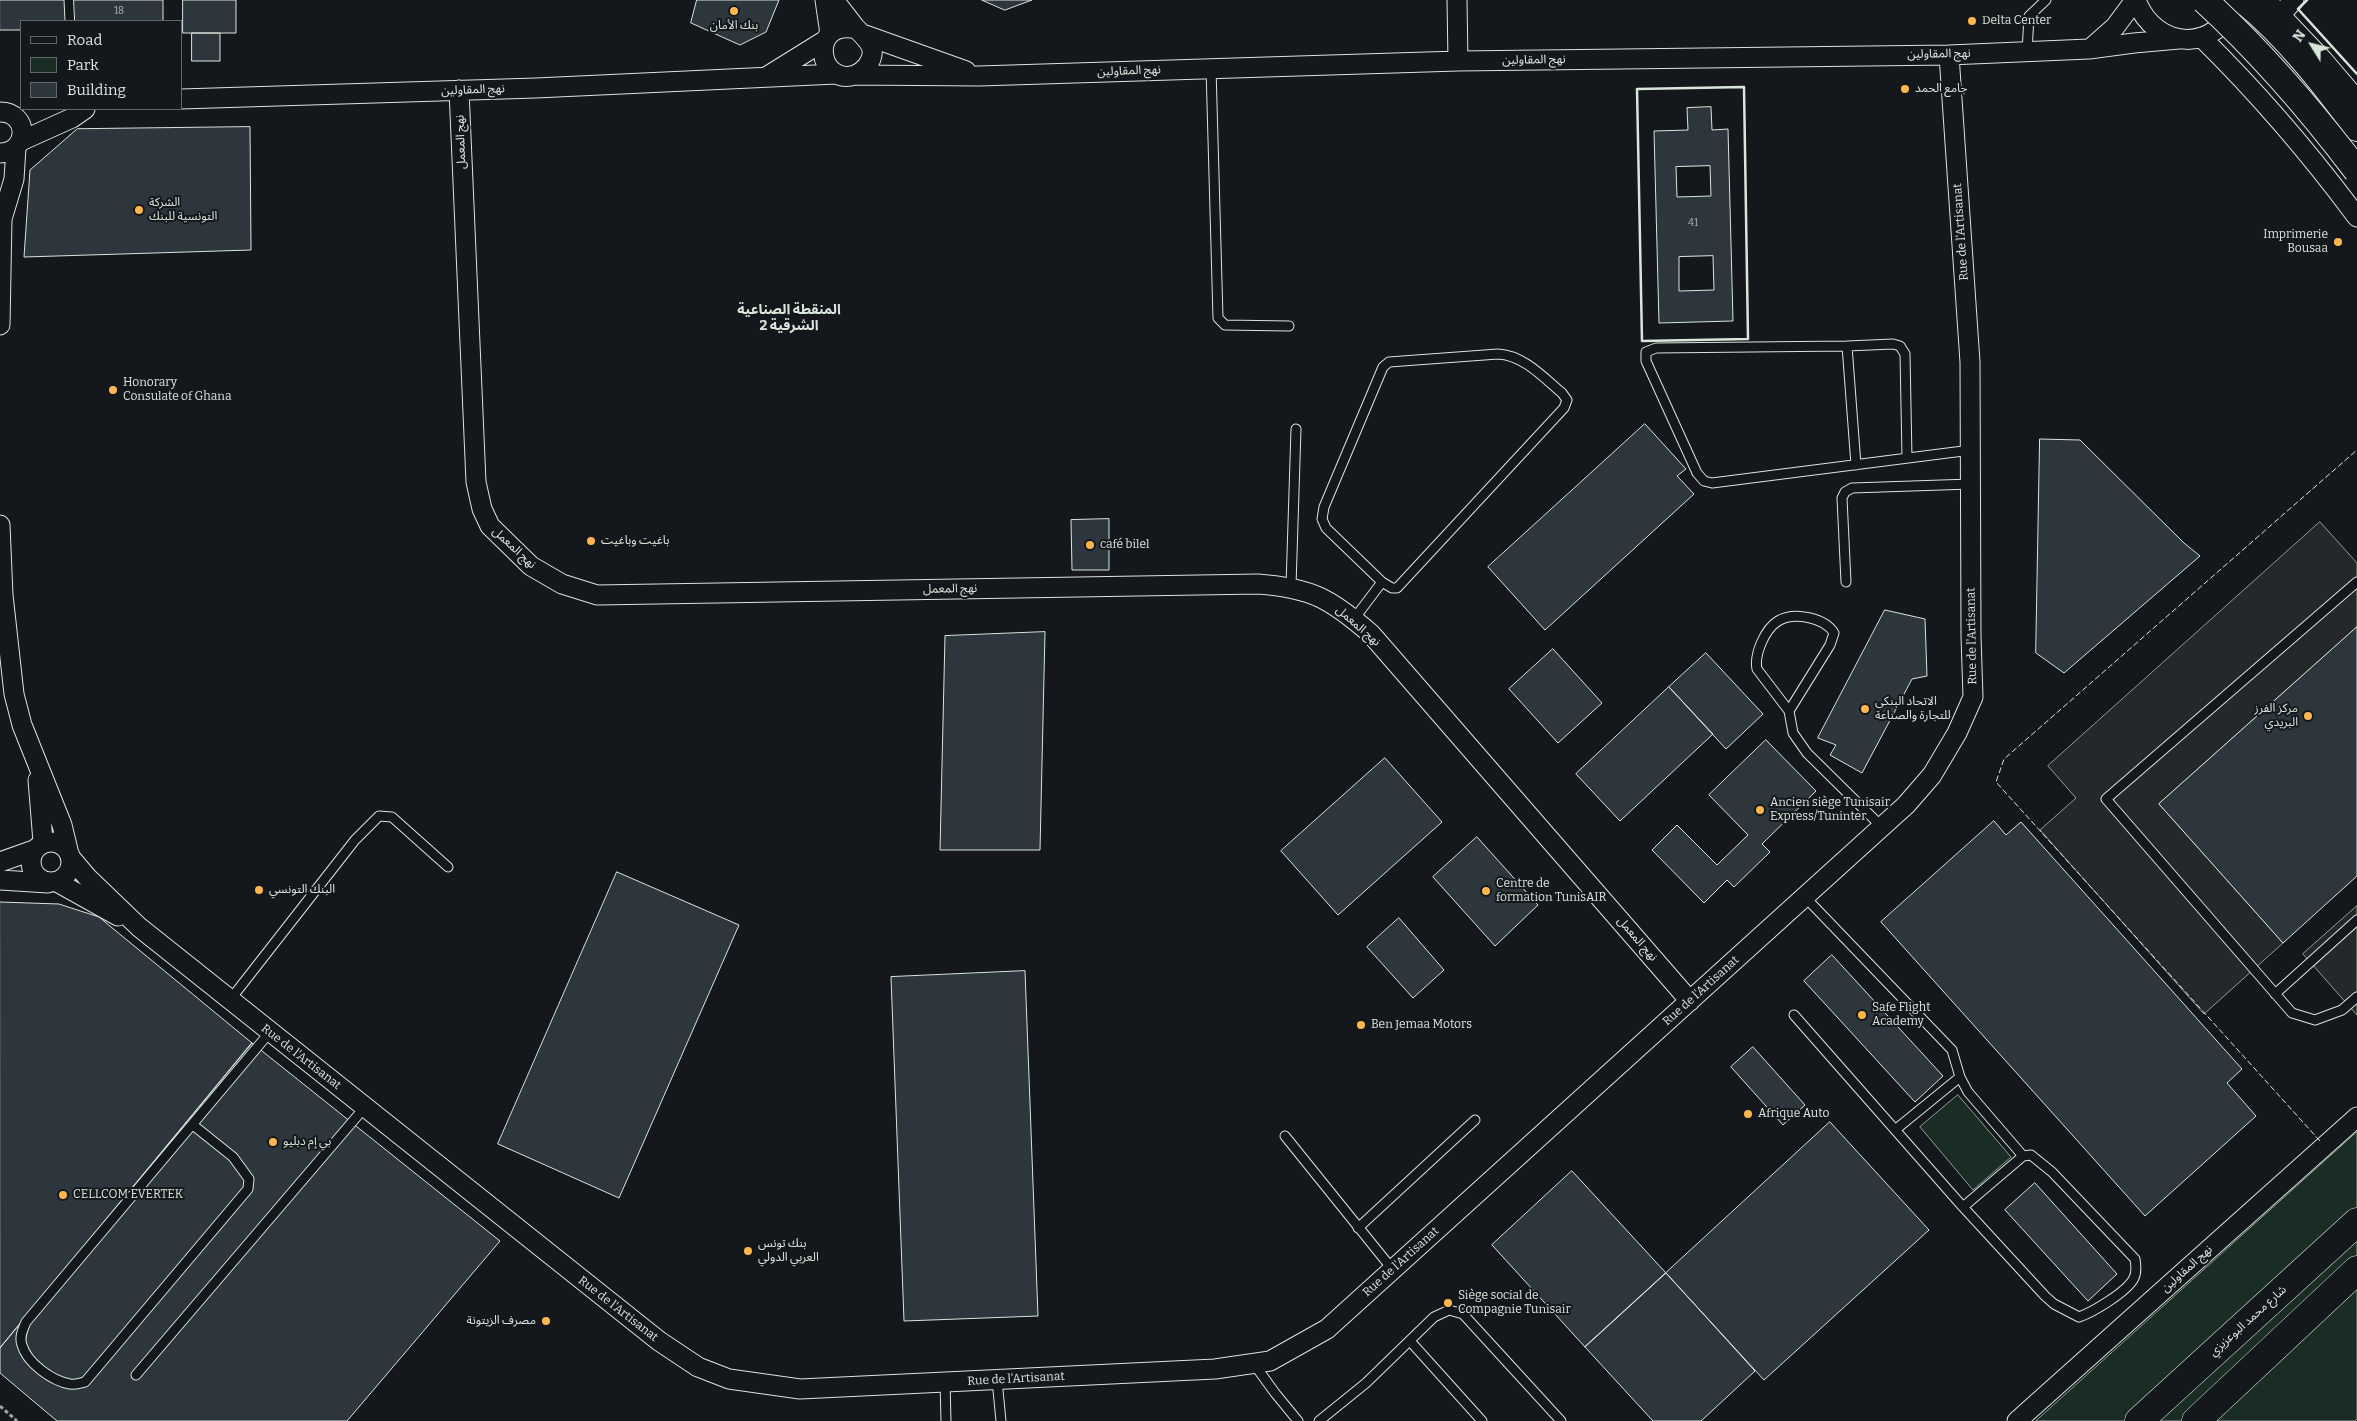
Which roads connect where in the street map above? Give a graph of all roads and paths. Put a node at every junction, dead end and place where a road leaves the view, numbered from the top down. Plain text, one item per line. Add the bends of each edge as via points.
1 (825, 0) edge
2 (834, 0) edge
3 (1457, 0) edge
4 (2046, 0) edge
5 (2136, 0) edge
6 (2204, 0) edge
7 (2235, 0) edge
8 (2243, 0) edge
9 (2266, 0) edge
10 (2294, 0) edge
11 (2281, 14) junction
12 (861, 32) junction
13 (827, 37) junction
14 (2201, 37) junction
15 (2179, 39) junction
16 (2089, 49) junction
17 (2027, 52) junction
18 (1949, 54) junction
19 (1458, 61) junction
20 (1211, 68) junction
21 (836, 74) junction
22 (855, 75) junction
23 (979, 76) junction
24 (765, 78) junction
25 (459, 90) junction
26 (182, 99) edge
27 (2357, 100) edge
28 (23, 110) edge
29 (84, 110) edge
30 (5, 113) edge
31 (2357, 128) edge
32 (12, 147) edge
33 (2357, 170) edge
34 (1, 215) edge
35 (2357, 217) edge
36 (0, 325) edge
37 (1289, 326) dead end
38 (1847, 346) junction
39 (1296, 429) dead end
40 (1971, 450) junction
41 (1907, 458) junction
42 (1856, 465) junction
43 (1971, 484) junction
44 (0, 525) edge
45 (1382, 582) junction
46 (1846, 582) dead end
47 (2357, 582) edge
48 (1291, 586) junction
49 (1354, 619) junction
50 (1789, 711) junction
51 (37, 761) junction
52 (1882, 827) junction
53 (38, 846) junction
54 (70, 854) junction
55 (0, 862) edge
56 (448, 867) dead end
57 (0, 880) edge
58 (52, 882) junction
59 (1805, 897) junction
60 (2357, 920) edge
61 (138, 927) junction
62 (2275, 994) junction
63 (2357, 997) edge
64 (230, 1000) junction
65 (1690, 1001) junction
66 (1794, 1015) dead end
67 (270, 1032) junction
68 (1960, 1076) junction
69 (364, 1107) junction
70 (2357, 1117) edge
71 (1475, 1120) dead end
72 (193, 1125) junction
73 (1895, 1130) junction
74 (1285, 1136) dead end
75 (2023, 1156) junction
76 (1963, 1207) junction
77 (2355, 1217) edge
78 (1358, 1228) junction
79 (1393, 1270) junction
80 (2353, 1276) edge
81 (1410, 1341) junction
82 (1254, 1364) junction
83 (136, 1375) dead end
84 (997, 1380) junction
85 (945, 1382) junction
86 (0, 1407) edge
87 (17, 1421) edge
88 (946, 1421) edge
89 (1001, 1421) edge
90 (1298, 1421) edge
91 (1319, 1421) edge
92 (1482, 1421) edge
93 (1561, 1421) edge
94 (2017, 1421) edge
95 (2139, 1421) edge
96 (2196, 1421) edge

1 - 13 street
2 - 12 street
3 - 19 street
4 - 17 lane via 2029,16
5 - 15 street via 2141,14 2151,26 2164,35
5 - 16 street via 2115,26
6 - 33 street, bridge via 2256,49 2293,90
7 - 14 street via 2224,22
8 - 31 street via 2266,19
9 - 11 street
10 - 11 street
11 - 27 street
12 - 13 street via 848,27 838,28
12 - 22 street via 870,43 869,62
12 - 23 street, نهج المقاولين
13 - 21 street via 822,51 824,60
13 - 24 street, نهج المقاولين
14 - 15 street, نهج المقاولين
14 - 35 street via 2274,111
15 - 16 street, نهج المقاولين
16 - 17 street, نهج المقاولين
17 - 18 street, نهج المقاولين
18 - 19 street, نهج المقاولين
18 - 40 street, Rue de l'Artisanat via 1970,362
19 - 20 street, نهج المقاولين
20 - 23 street, نهج المقاولين
20 - 37 lane via 1218,318 1225,325
21 - 22 street
21 - 24 street, نهج المقاولين
22 - 23 street, نهج المقاولين
24 - 25 street, نهج المقاولين
25 - 26 street, نهج المقاولين
25 - 48 street, نهج المعمل via 476,482 490,526 531,566 562,584 597,595
28 - 30 street
29 - 32 street
30 - 32 street via 21,125 23,133
32 - 34 street via 14,179
34 - 36 street
38 - 41 lane via 1893,344 1900,346 1905,354
38 - 42 lane
38 - 42 lane via 1656,348 1646,352 1646,361 1704,481 1712,483
39 - 48 lane
40 - 41 lane
40 - 43 street, Rue de l'Artisanat
41 - 42 lane
43 - 46 lane via 1852,488 1845,492 1842,498
43 - 52 street, Rue de l'Artisanat via 1973,697 1957,733 1932,775
44 - 51 street, Rue de l'Artisanat via 3,595 14,694
45 - 45 lane via 1397,588 1564,408 1567,400 1562,393 1518,358 1498,354 1389,362 1383,367 1324,507 1322,519 1326,528
45 - 49 lane
47 - 62 lane via 2106,799
48 - 49 street, نهج المعمل via 1320,597
49 - 65 street, نهج المعمل via 1371,634
50 - 50 lane via 1763,679 1755,660 1766,635 1777,621 1789,617 1814,619 1829,625 1834,633 1830,645
50 - 52 lane via 1793,733 1807,753
51 - 53 street, Rue de l'Artisanat
51 - 54 street, Rue de l'Artisanat
52 - 59 street, Rue de l'Artisanat
53 - 54 street via 53,842
53 - 55 street
53 - 58 street via 31,863 34,874
54 - 58 street via 68,872
54 - 61 street, Rue de l'Artisanat via 87,877
56 - 64 lane via 392,817 379,816 344,854
57 - 58 street
58 - 61 street, Rue de l'Artisanat
59 - 65 street, Rue de l'Artisanat
59 - 68 lane via 1952,1050
60 - 62 lane
61 - 64 street, Rue de l'Artisanat
62 - 63 lane via 2292,1013 2315,1020 2342,1010
64 - 67 street, Rue de l'Artisanat
65 - 79 street, Rue de l'Artisanat
66 - 73 lane
67 - 69 street, Rue de l'Artisanat
67 - 72 lane
68 - 73 lane
68 - 75 lane via 1968,1092
69 - 83 lane
69 - 85 street, Rue de l'Artisanat via 659,1341 698,1367 729,1379 800,1389
70 - 94 street, نهج المقاولين
71 - 78 lane
72 - 72 lane via 26,1322 21,1334 22,1345 32,1363 58,1381 71,1385 85,1382 248,1189 249,1178 233,1156
73 - 76 lane
74 - 78 lane
75 - 76 lane
75 - 76 lane via 2035,1157 2052,1172 2135,1259 2137,1268 2128,1285 2092,1312 2079,1317 2068,1312 2045,1296
77 - 95 highway, شارع محمد البوعزيزي
78 - 79 lane
79 - 82 street, Rue de l'Artisanat via 1327,1329 1270,1361
80 - 96 highway
81 - 91 lane via 1366,1384
81 - 92 lane
81 - 93 lane via 1434,1317 1450,1310 1463,1314
82 - 84 street, Rue de l'Artisanat via 1215,1370
82 - 90 lane
84 - 85 street, Rue de l'Artisanat
84 - 89 lane
85 - 88 lane
86 - 87 path

